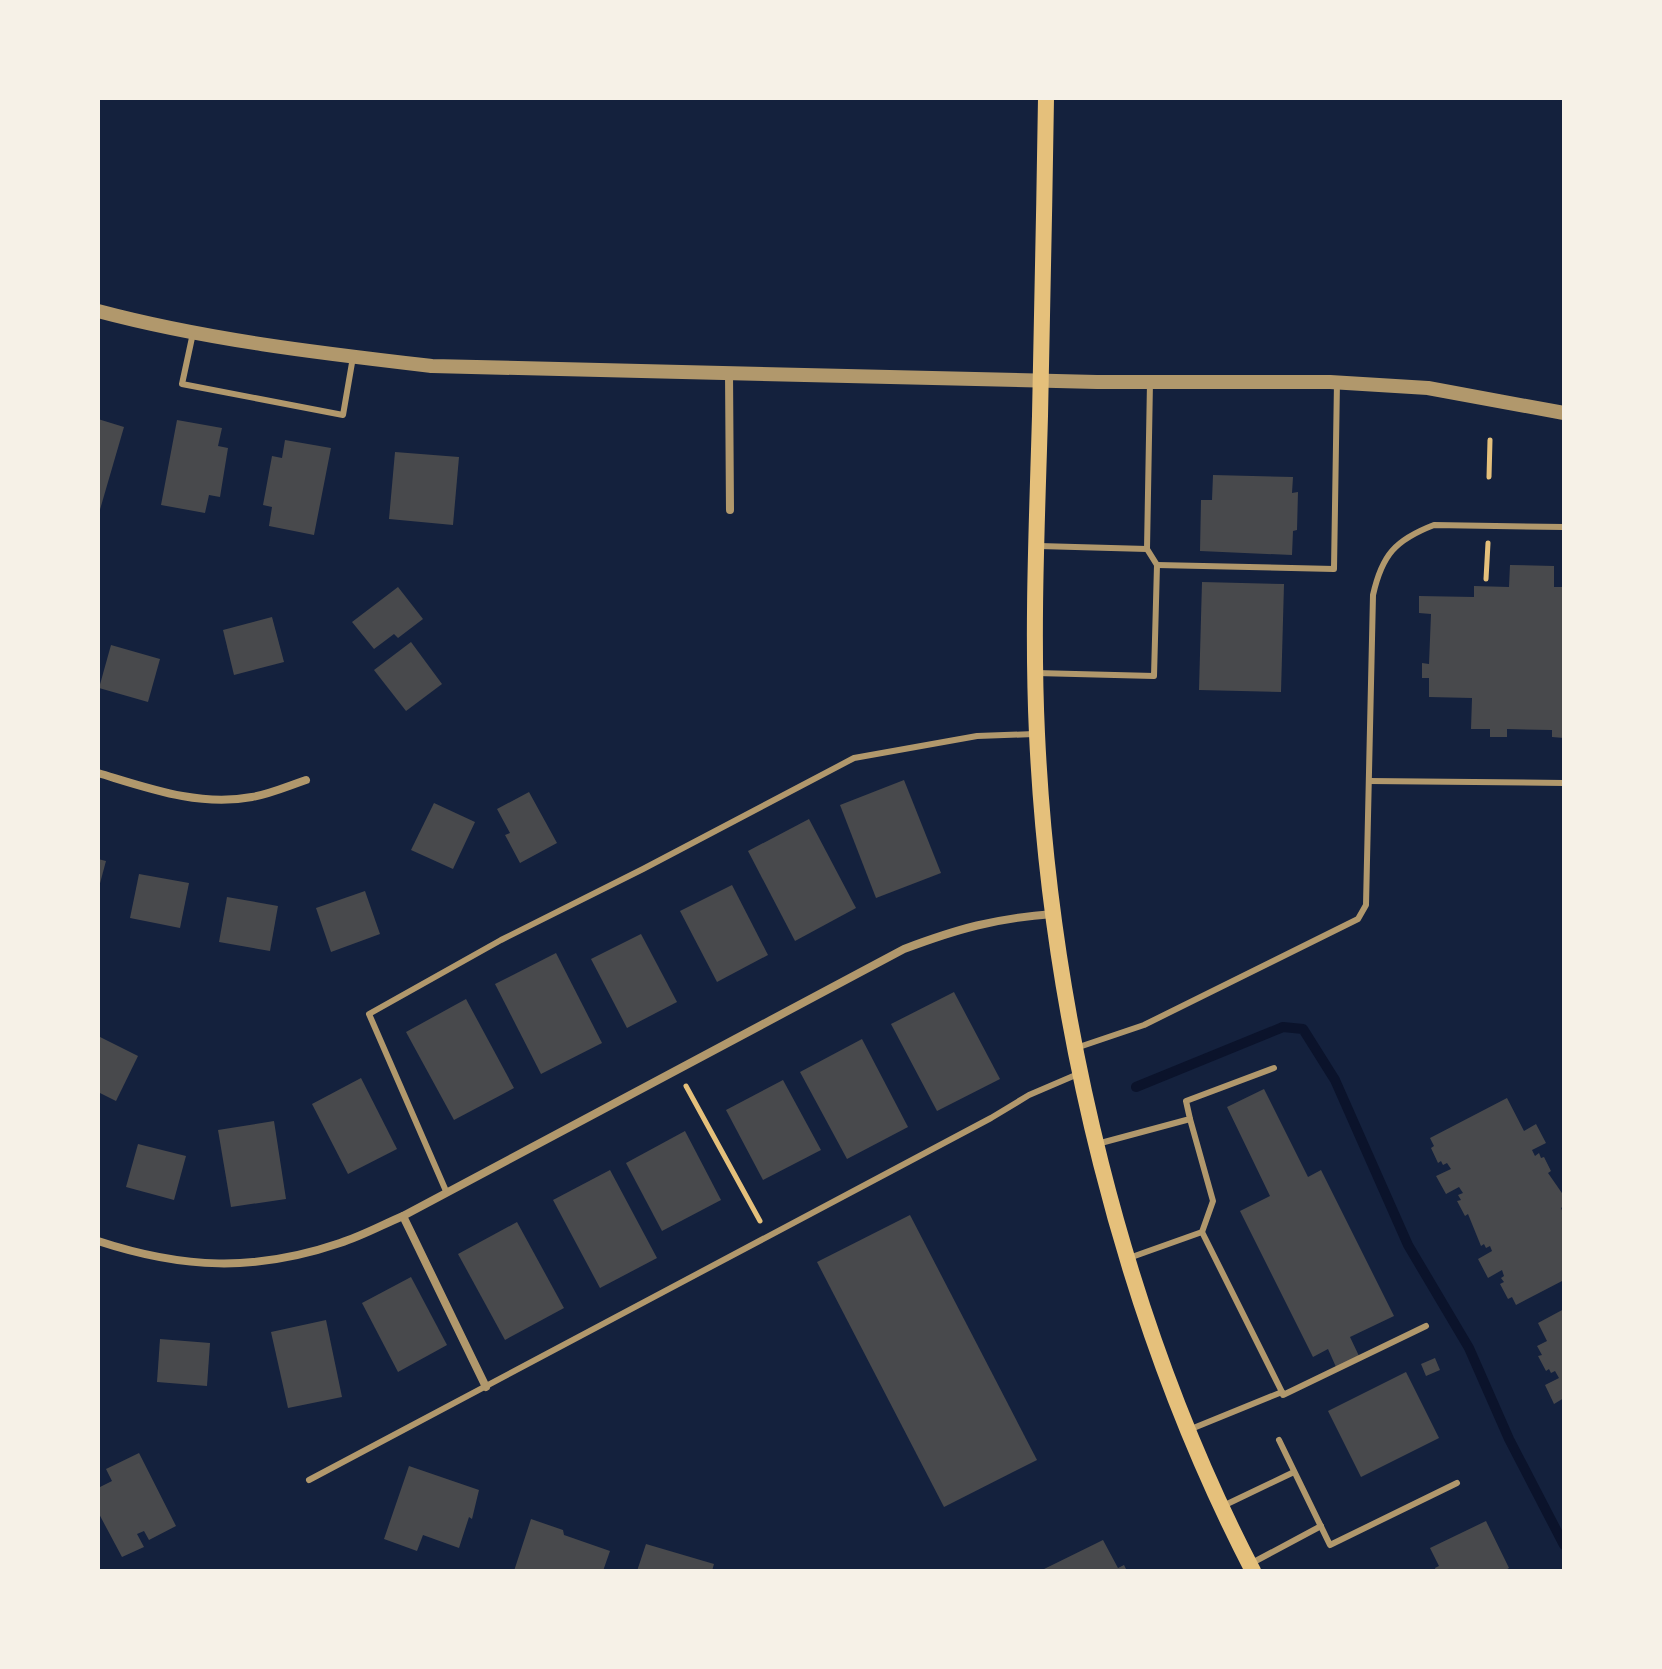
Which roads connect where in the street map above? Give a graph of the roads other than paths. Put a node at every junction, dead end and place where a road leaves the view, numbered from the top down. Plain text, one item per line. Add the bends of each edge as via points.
1 (1046, 98) edge
2 (98, 311) edge
3 (193, 333) junction
4 (353, 357) junction
5 (729, 373) junction
6 (1041, 381) junction
7 (1150, 382) junction
8 (1337, 382) junction
9 (1564, 413) edge
10 (730, 510) dead end
11 (1564, 527) edge
12 (1036, 546) junction
13 (1147, 549) junction
14 (1157, 565) junction
15 (1036, 673) junction
16 (1037, 734) junction
17 (98, 773) edge
18 (306, 780) dead end
19 (1369, 781) junction
20 (1564, 783) edge
21 (1054, 914) junction
22 (1076, 1048) junction
23 (1274, 1068) dead end
24 (1081, 1073) junction
25 (1190, 1119) junction
26 (1097, 1144) junction
27 (446, 1191) junction
28 (403, 1216) junction
29 (1202, 1232) junction
30 (98, 1241) edge
31 (1129, 1258) junction
32 (1426, 1326) dead end
33 (486, 1387) junction
34 (1282, 1392) junction
35 (1188, 1431) junction
36 (1279, 1440) dead end
37 (1294, 1472) junction
38 (309, 1480) dead end
39 (1457, 1483) dead end
40 (1221, 1506) junction
41 (1321, 1526) junction
42 (1251, 1568) edge

1 - 6 main road
2 - 3 street
3 - 4 street
3 - 4 lane via 182,384 343,415
4 - 5 street via 432,366
5 - 6 street
5 - 10 street
6 - 7 street
6 - 12 main road
7 - 8 street
7 - 13 lane
8 - 9 street via 1428,388
8 - 14 lane via 1334,569
11 - 19 lane via 1434,525 1389,552 1373,595
12 - 13 lane
12 - 15 main road
13 - 14 lane
14 - 15 lane via 1154,676
15 - 16 main road
16 - 21 main road
16 - 27 lane via 977,736 854,758 369,1014
17 - 18 street via 206,800 252,797
19 - 20 lane
19 - 22 lane via 1366,905 1358,919 1144,1025
21 - 22 main road
21 - 27 street via 973,925 904,949
22 - 24 main road
23 - 25 lane via 1186,1101
24 - 26 main road
24 - 33 lane via 1029,1095
25 - 26 lane
25 - 29 lane via 1213,1201
26 - 31 main road
27 - 28 street
28 - 30 street via 343,1243 235,1265 159,1259
28 - 33 street
29 - 31 lane
29 - 34 lane
31 - 35 main road
32 - 34 lane
33 - 38 lane
34 - 35 lane
35 - 40 main road
36 - 37 lane
37 - 40 lane
37 - 41 lane
39 - 41 lane via 1330,1545
40 - 42 main road
41 - 42 lane

